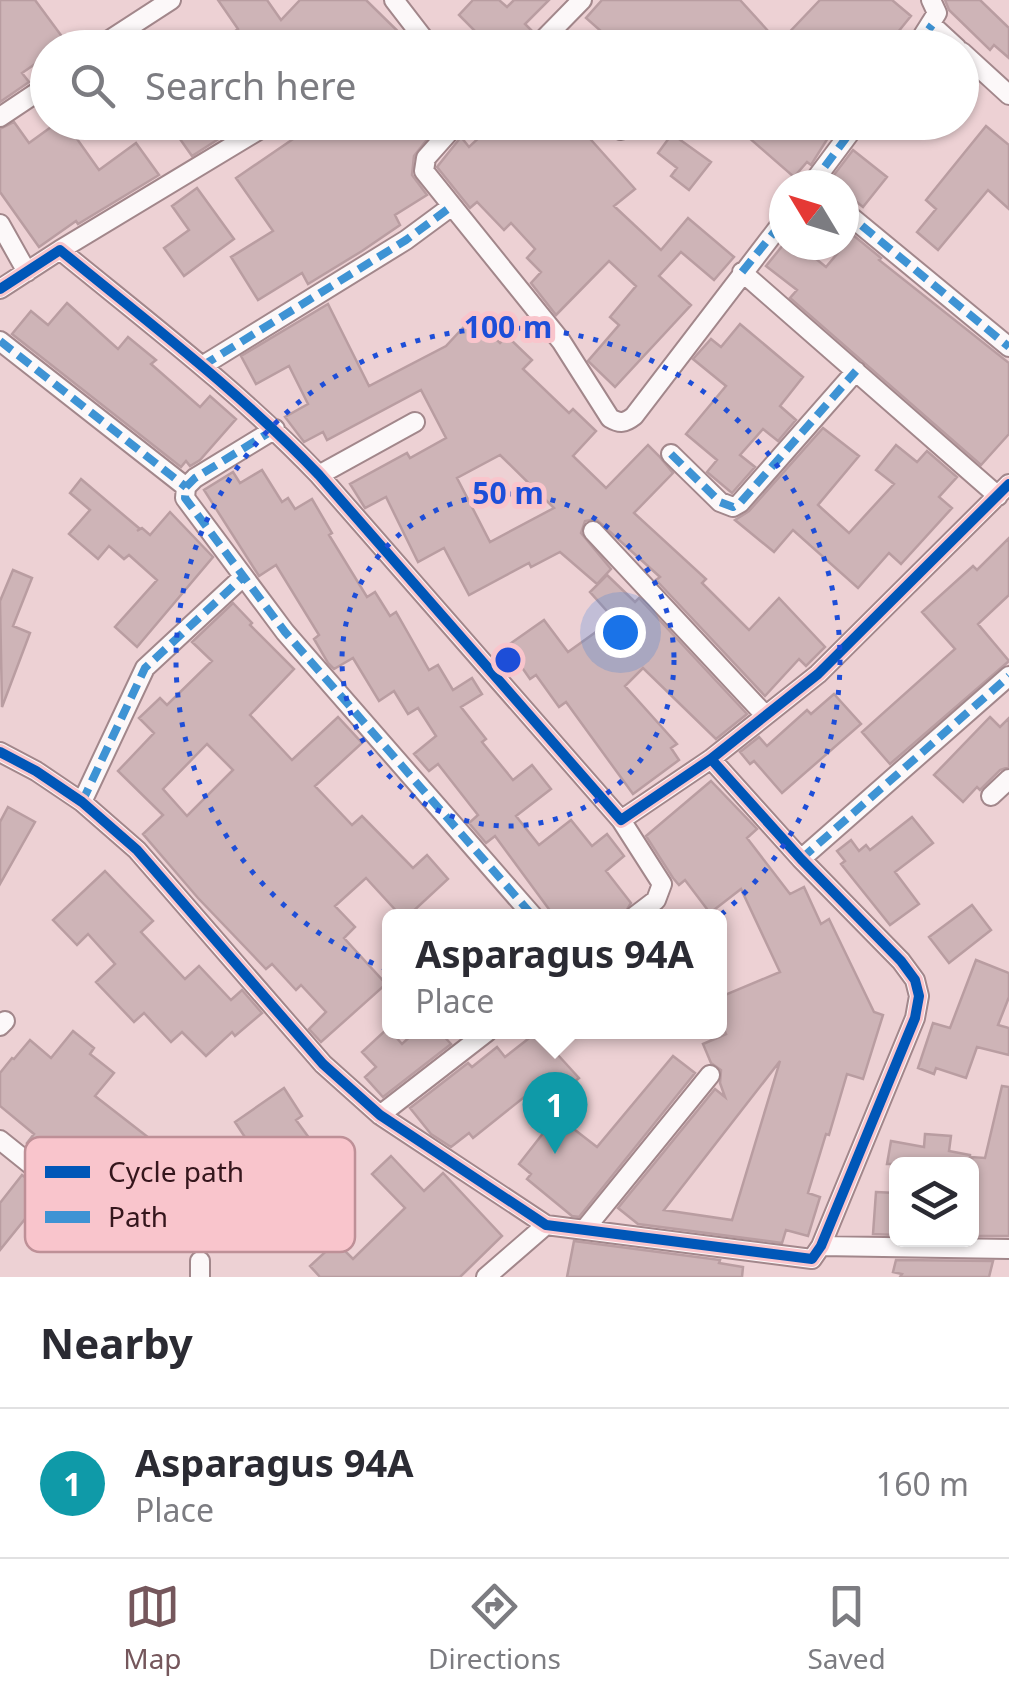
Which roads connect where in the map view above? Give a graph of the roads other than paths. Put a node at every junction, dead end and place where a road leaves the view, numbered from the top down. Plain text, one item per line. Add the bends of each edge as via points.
1 (170, 0) edge
2 (394, 0) edge
3 (582, 0) edge
4 (931, 0) edge
5 (932, 25) junction
6 (124, 30) edge
7 (417, 30) edge
8 (556, 30) edge
9 (928, 30) edge
10 (937, 30) edge
11 (979, 68) edge
12 (1009, 95) edge
13 (30, 97) edge
14 (0, 116) edge
15 (242, 140) edge
16 (443, 140) edge
17 (845, 140) edge
18 (823, 170) edge
19 (452, 206) junction
20 (859, 222) edge
21 (0, 224) edge
22 (769, 239) edge
23 (60, 250) junction
24 (27, 272) junction
25 (742, 272) junction
26 (0, 289) edge
27 (0, 341) edge
28 (1009, 347) edge
29 (202, 366) junction
30 (856, 371) junction
31 (415, 422) dead end
32 (275, 429) junction
33 (671, 454) dead end
34 (319, 475) junction
35 (186, 486) junction
36 (1004, 490) edge
37 (593, 532) dead end
38 (244, 576) junction
39 (1009, 676) edge
40 (765, 715) junction
41 (0, 752) edge
42 (711, 759) junction
43 (1009, 780) edge
44 (991, 796) dead end
45 (82, 802) junction
46 (621, 820) junction
47 (801, 859) junction
48 (528, 909) edge
49 (645, 909) edge
50 (478, 1039) edge
51 (710, 1075) dead end
52 (380, 1115) junction
53 (0, 1140) edge
54 (25, 1160) edge
55 (546, 1225) junction
56 (584, 1230) junction
57 (1009, 1248) edge
58 (813, 1261) edge
59 (486, 1277) edge

1 - 6 street
2 - 7 street
3 - 8 street
4 - 5 street via 937,13
5 - 9 street
5 - 10 street
11 - 12 street
13 - 14 street
15 - 23 street
16 - 19 street via 424,172
17 - 18 street
19 - 25 street via 560,341 610,418 622,422 634,416
19 - 29 street
20 - 28 street
21 - 24 street
22 - 25 street
23 - 24 street
23 - 29 street
24 - 26 street
25 - 30 street
27 - 35 street
29 - 32 street
30 - 33 street via 733,507
30 - 36 street
31 - 34 street
32 - 34 street
32 - 35 street
34 - 46 street
35 - 38 street via 185,498
36 - 40 street via 818,674
37 - 40 street
38 - 45 street via 145,668
38 - 48 street via 285,632
39 - 47 street
40 - 42 street
41 - 45 street
42 - 46 street
42 - 47 street
43 - 44 street
45 - 52 street via 137,850 324,1064
46 - 49 street via 662,884
47 - 58 street via 901,961 919,996
50 - 52 street
51 - 56 street
52 - 55 street
53 - 54 street
55 - 56 street
55 - 59 street
56 - 58 street
57 - 58 street

